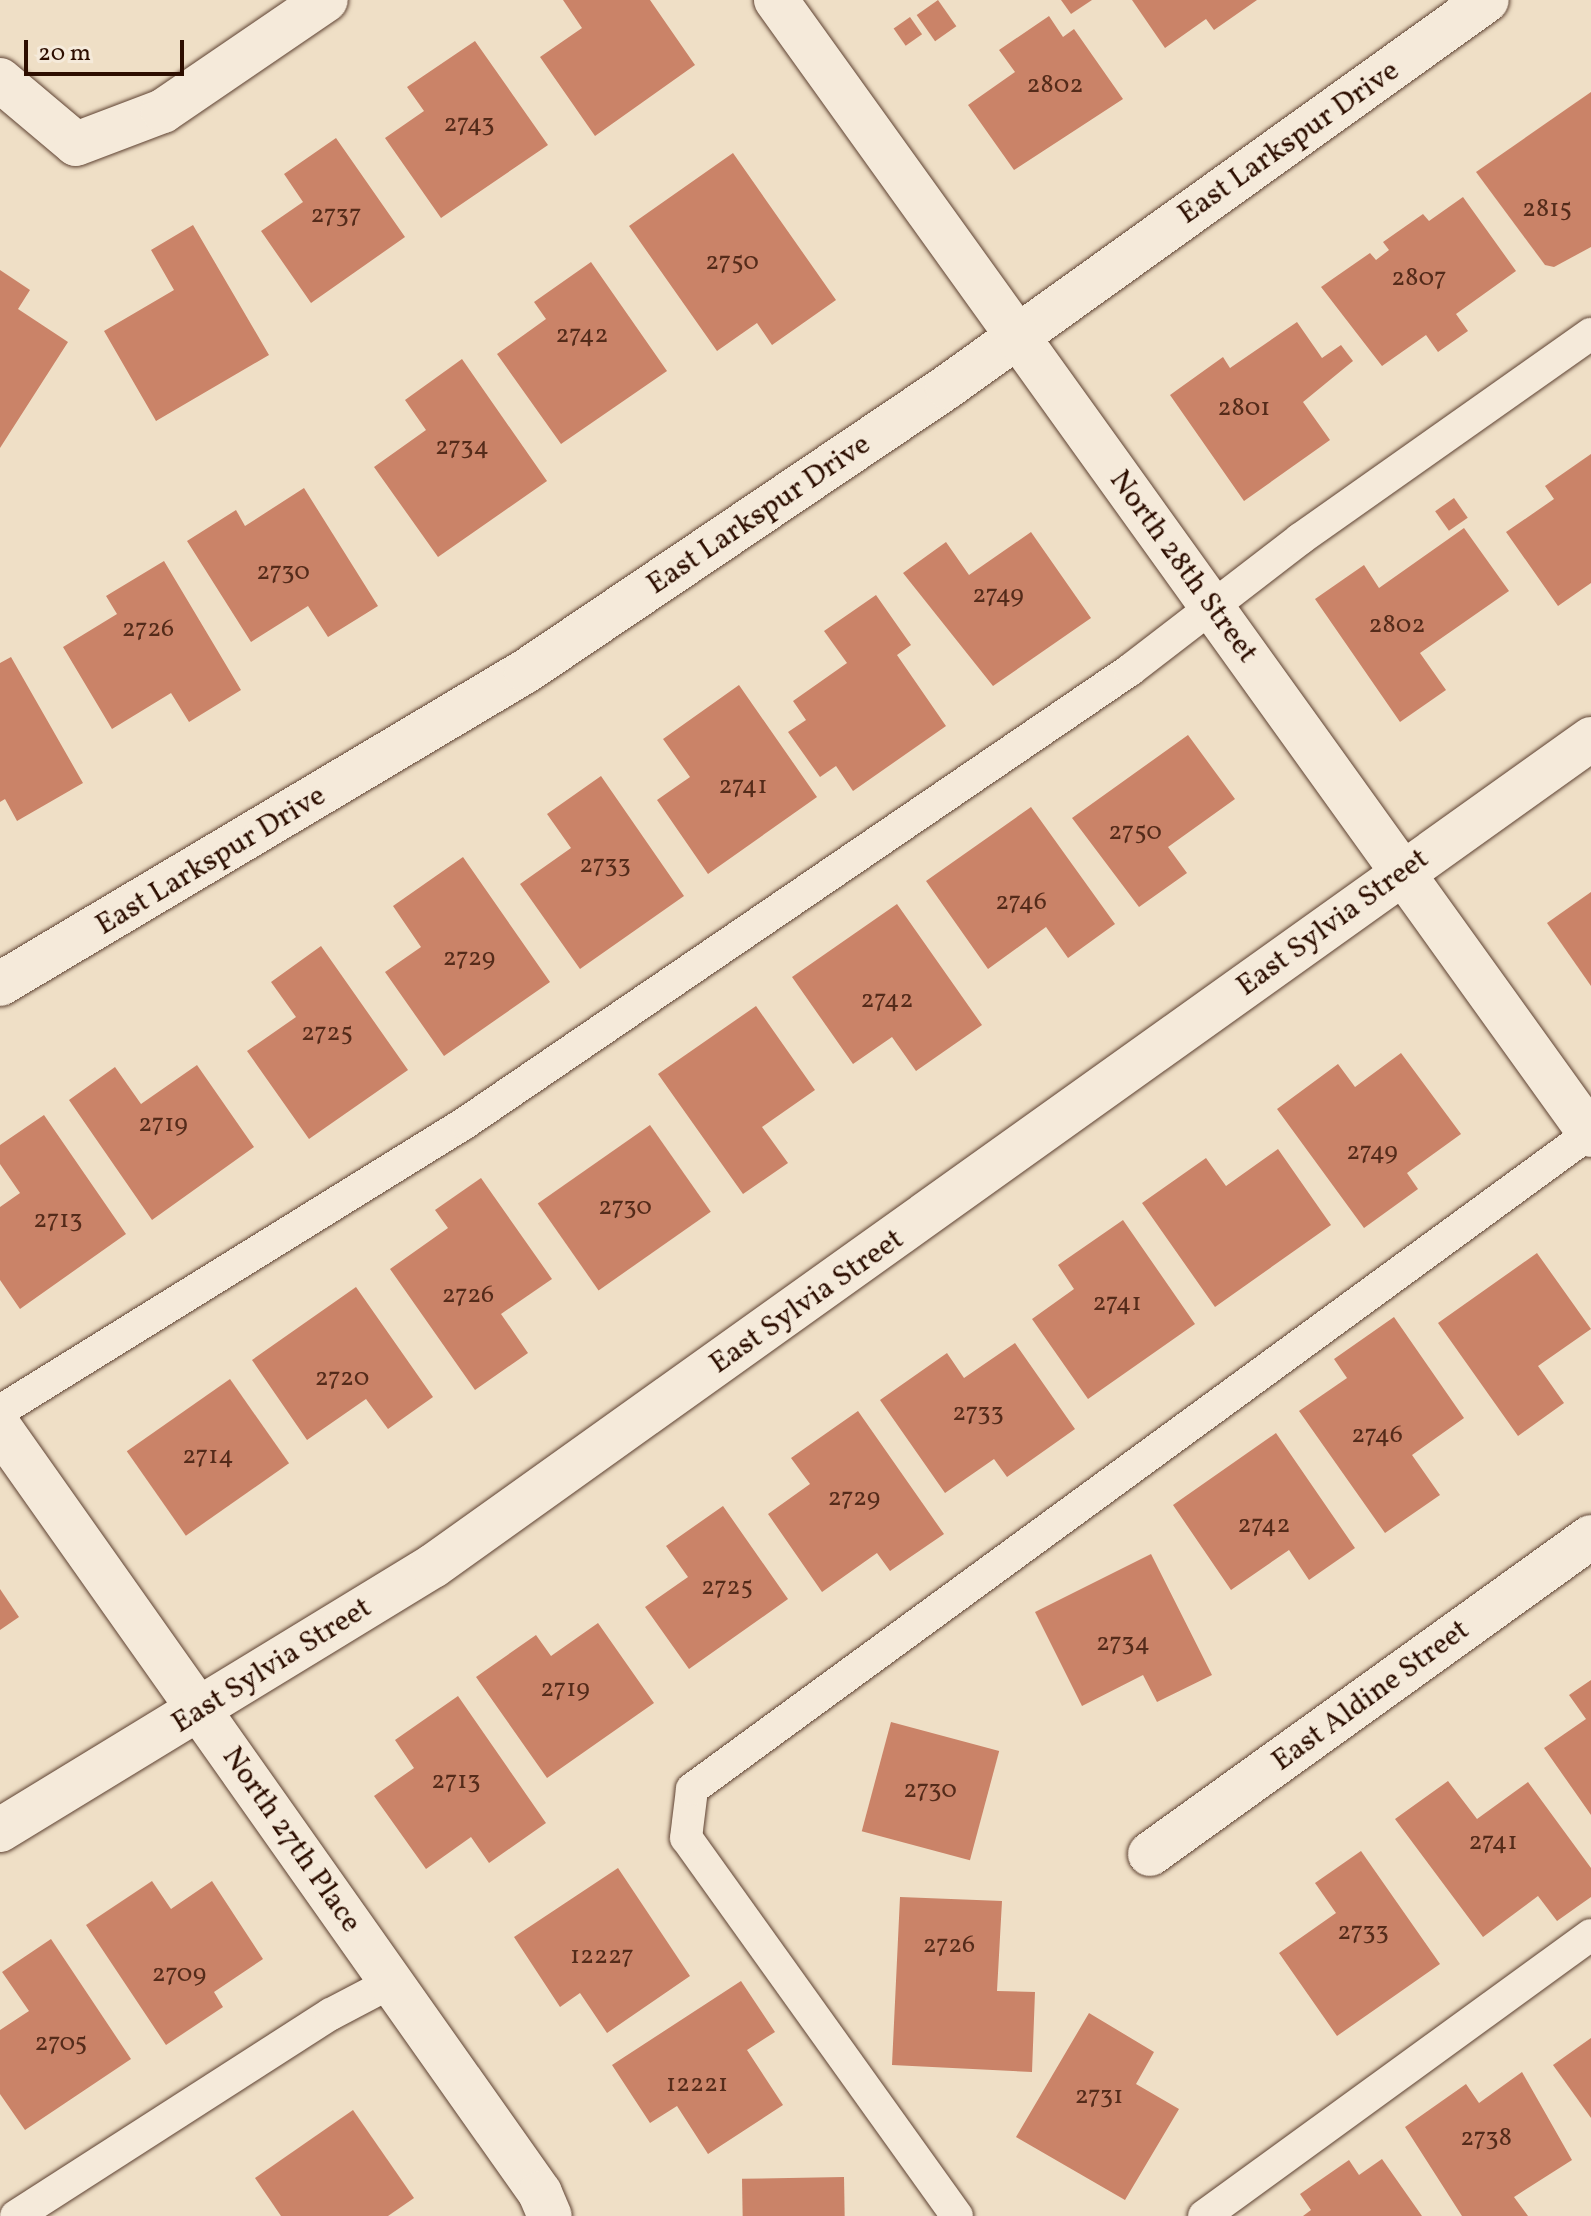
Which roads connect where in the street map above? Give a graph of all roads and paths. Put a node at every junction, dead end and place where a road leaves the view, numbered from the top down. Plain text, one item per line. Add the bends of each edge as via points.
1 (326, 0) edge
2 (776, 0) edge
3 (1487, 0) edge
4 (0, 80) edge
5 (1591, 334) edge
6 (1016, 337) junction
7 (1211, 608) junction
8 (1591, 739) edge
9 (1405, 871) junction
10 (0, 984) edge
11 (1590, 1134) edge
12 (0, 1411) edge
13 (0, 1428) edge
14 (1591, 1537) edge
15 (201, 1711) junction
16 (0, 1830) edge
17 (1150, 1854) dead end
18 (1591, 1935) edge
19 (390, 1983) junction
20 (16, 2216) edge
21 (550, 2216) edge
22 (957, 2216) edge
23 (1204, 2216) edge

1 - 4 street via 163,111 76,144
2 - 6 street, North 28th Street
3 - 6 street, East Larkspur Drive
5 - 7 lane
6 - 7 street, North 28th Street
6 - 10 street, East Larkspur Drive via 526,671
7 - 9 street, North 28th Street
7 - 12 lane via 1130,670 465,1123
8 - 9 street, East Sylvia Street
9 - 11 street, North 28th Street
9 - 15 street, East Sylvia Street via 433,1566
11 - 22 lane via 692,1789 686,1838
13 - 15 street, North 27th Place
14 - 17 street, East Aldine Street
15 - 16 street, East Sylvia Street
15 - 19 street, North 27th Place
18 - 23 lane
19 - 20 lane via 331,2014
19 - 21 street, North 27th Place via 540,2193

